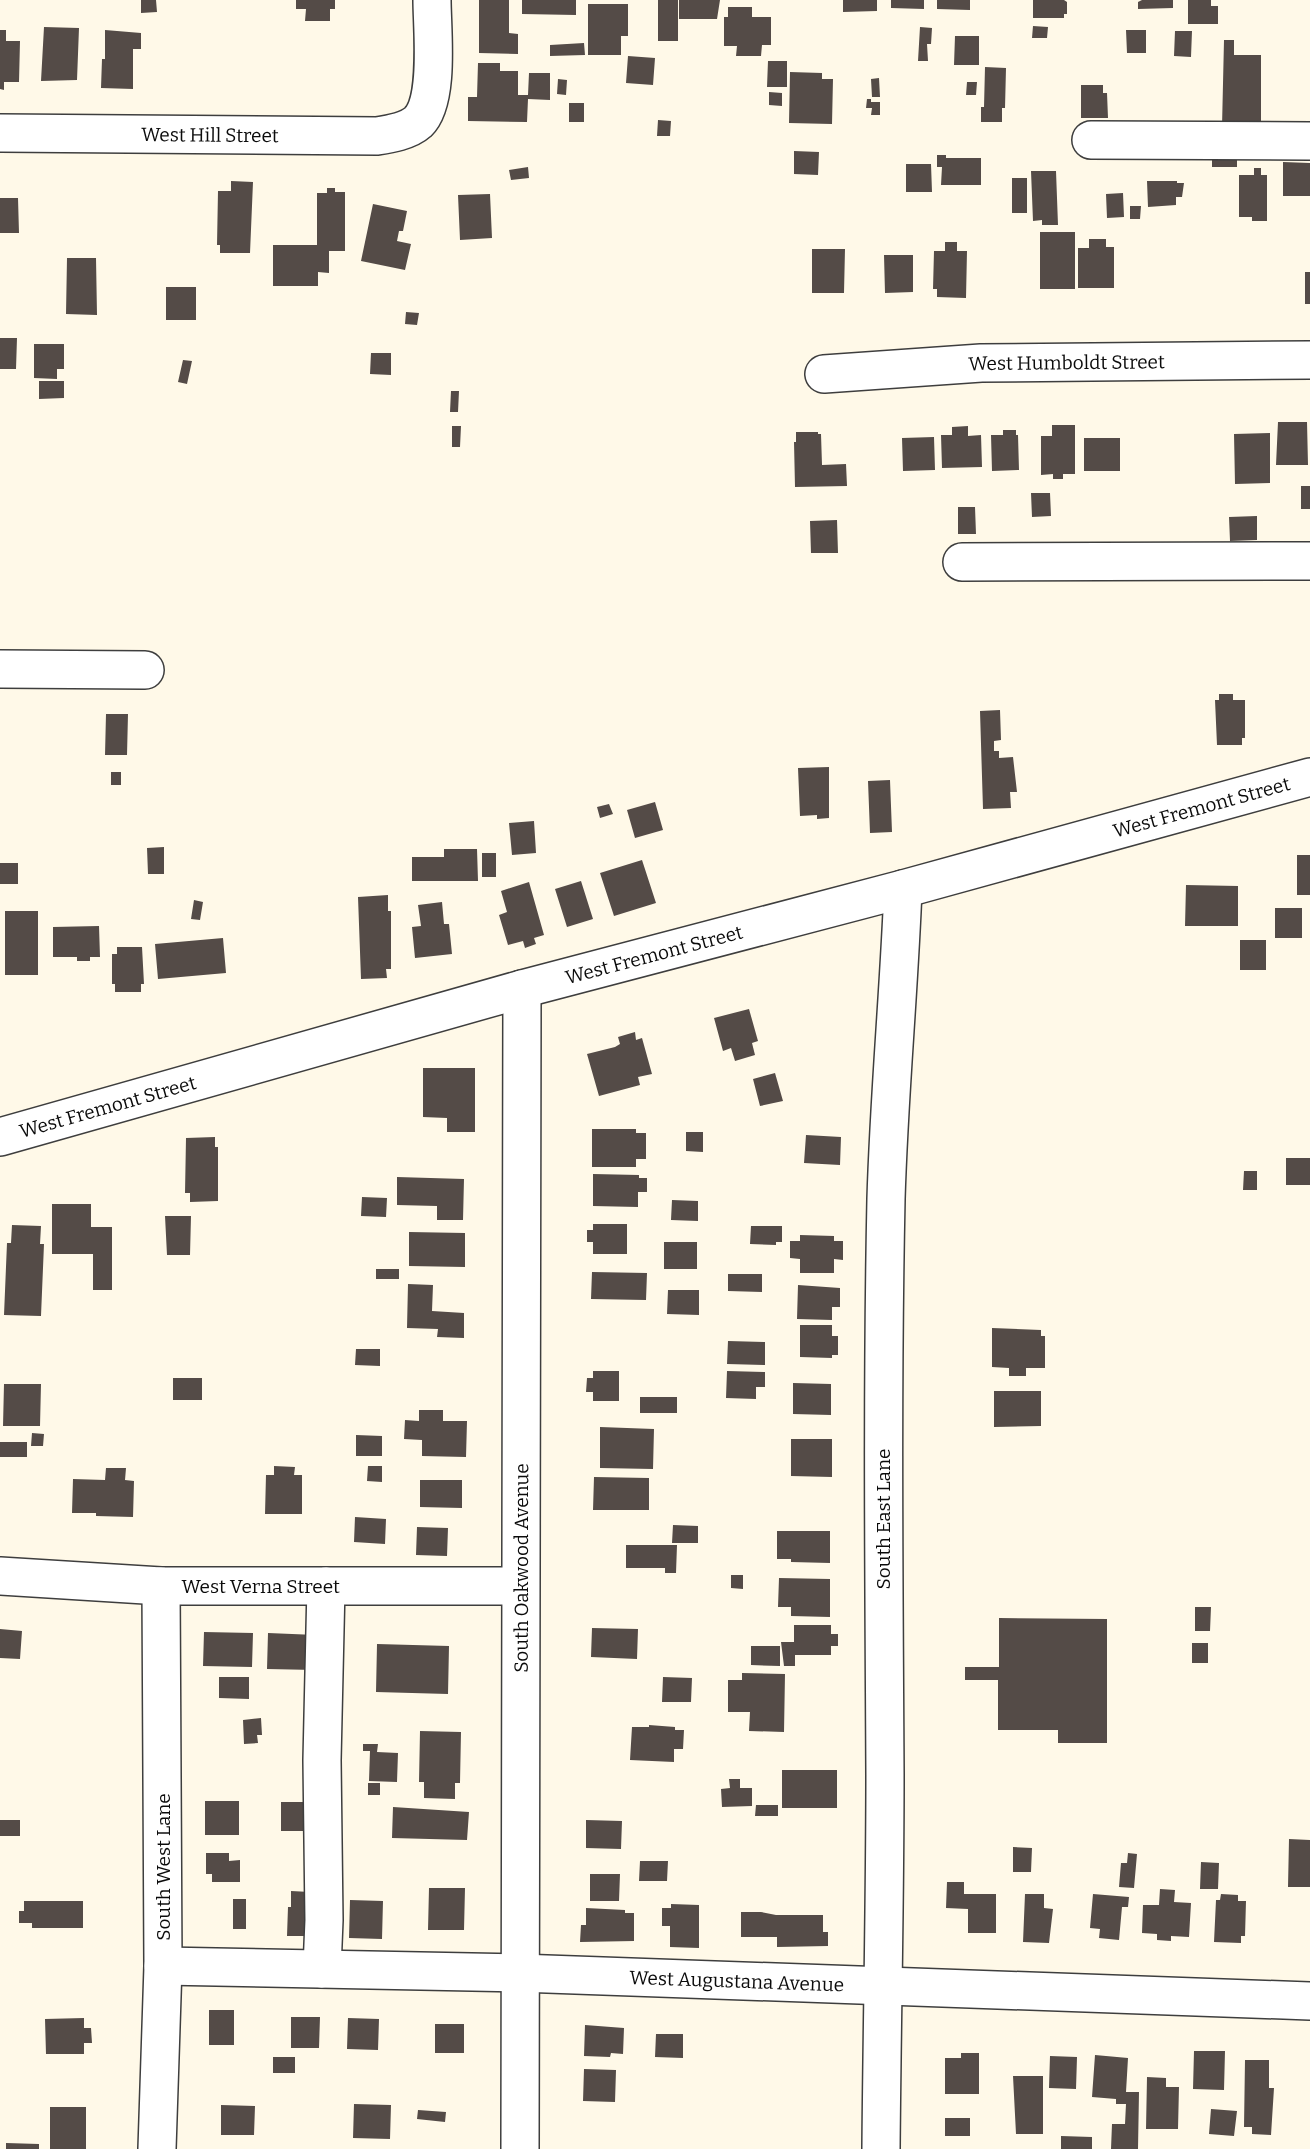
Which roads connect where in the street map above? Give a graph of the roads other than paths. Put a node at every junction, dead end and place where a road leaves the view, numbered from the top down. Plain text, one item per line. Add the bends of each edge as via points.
1 (432, 0) edge
2 (0, 133) edge
3 (1091, 140) dead end
4 (1310, 141) edge
5 (1310, 360) edge
6 (824, 374) dead end
7 (1310, 561) edge
8 (961, 562) dead end
9 (0, 669) edge
10 (145, 670) dead end
11 (1310, 777) edge
12 (903, 889) junction
13 (522, 989) junction
14 (0, 1136) edge
15 (0, 1576) edge
16 (161, 1586) junction
17 (326, 1586) junction
18 (520, 1586) junction
19 (163, 1966) junction
20 (322, 1969) junction
21 (519, 1973) junction
22 (882, 1986) junction
23 (1310, 2000) edge
24 (157, 2149) edge
25 (520, 2149) edge
26 (881, 2149) edge

1 - 2 street, West Hill Street via 426,110 418,122 401,130 377,136
3 - 4 street
5 - 6 street, West Humboldt Street via 981,363
7 - 8 street
9 - 10 street
11 - 12 street, West Fremont Street
12 - 13 street, West Fremont Street
12 - 22 street, South East Lane via 886,1196
13 - 14 street, West Fremont Street
13 - 18 street, South Oakwood Avenue
15 - 16 street, West Verna Street
16 - 17 street, West Verna Street
16 - 19 street, South West Lane
17 - 18 street, West Verna Street
17 - 20 street
18 - 21 street, South Oakwood Avenue
19 - 20 street, West Augustana Avenue
19 - 24 street, South West Lane
20 - 21 street, West Augustana Avenue
21 - 22 street, West Augustana Avenue
21 - 25 street, South Oakwood Avenue
22 - 23 street, West Augustana Avenue
22 - 26 street, South East Lane

